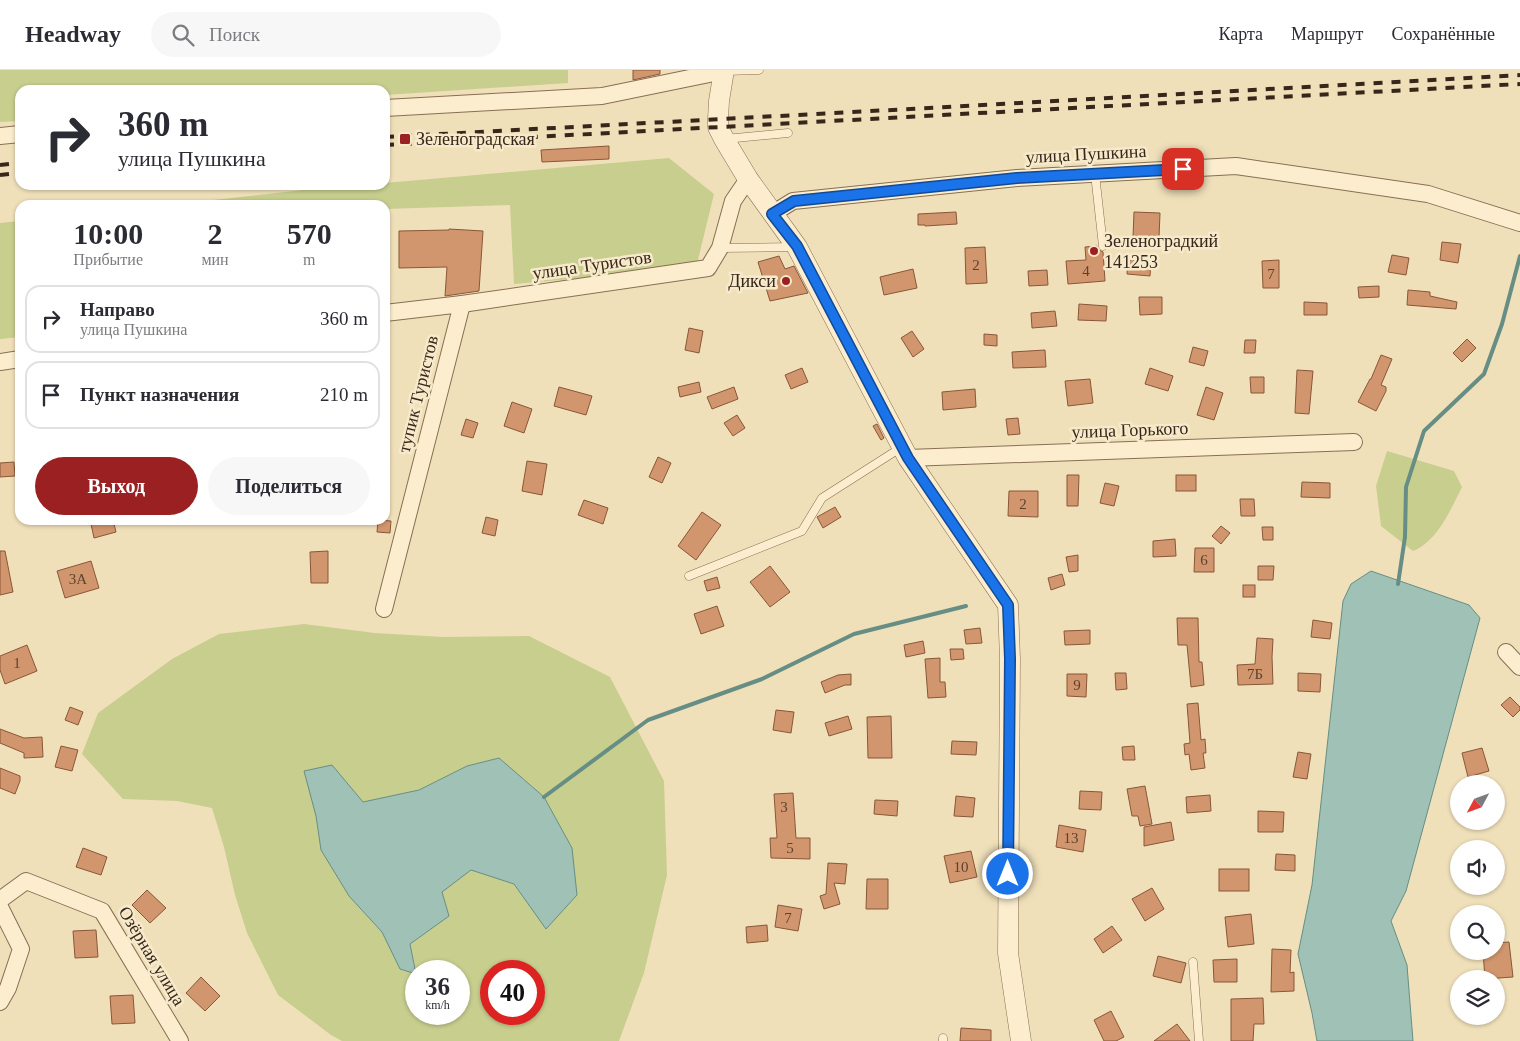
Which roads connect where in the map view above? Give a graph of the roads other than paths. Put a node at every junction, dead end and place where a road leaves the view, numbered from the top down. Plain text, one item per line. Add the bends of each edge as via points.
1 (724, 70) edge
2 (759, 70) edge
3 (390, 108) edge
4 (788, 133) dead end
5 (15, 134) edge
6 (0, 136) edge
7 (724, 139) junction
8 (1095, 174) junction
9 (748, 179) junction
10 (772, 214) junction
11 (1520, 223) edge
12 (797, 246) junction
13 (1102, 246) dead end
14 (720, 248) junction
15 (462, 304) junction
16 (390, 312) edge
17 (15, 360) edge
18 (0, 362) edge
19 (1354, 442) dead end
20 (905, 453) junction
21 (689, 576) dead end
22 (384, 609) dead end
23 (1506, 652) dead end
24 (1520, 667) edge
25 (0, 900) edge
26 (0, 907) edge
27 (1193, 962) dead end
28 (0, 1002) edge
29 (180, 1041) edge
30 (1020, 1041) edge
31 (1199, 1041) edge

1 - 2 lane
1 - 3 street via 602,96
1 - 7 street via 718,119
4 - 7 lane
5 - 6 street
7 - 9 street
8 - 10 street, улица Пушкина via 1017,178 794,201
8 - 11 street, улица Пушкина via 1236,166 1428,194
8 - 13 lane
9 - 10 street
9 - 14 street, улица Туристов via 733,201
10 - 12 street
12 - 14 lane
12 - 20 street
14 - 15 street, улица Туристов via 708,268
15 - 16 street, улица Туристов
15 - 22 street, тупик Туристов
17 - 18 street
19 - 20 street, улица Горького
20 - 21 lane via 822,498 802,531
20 - 30 street via 1008,605 1008,953
23 - 24 street
25 - 29 street, Озёрная улица via 26,881 102,911
26 - 28 street via 21,948
27 - 31 lane

